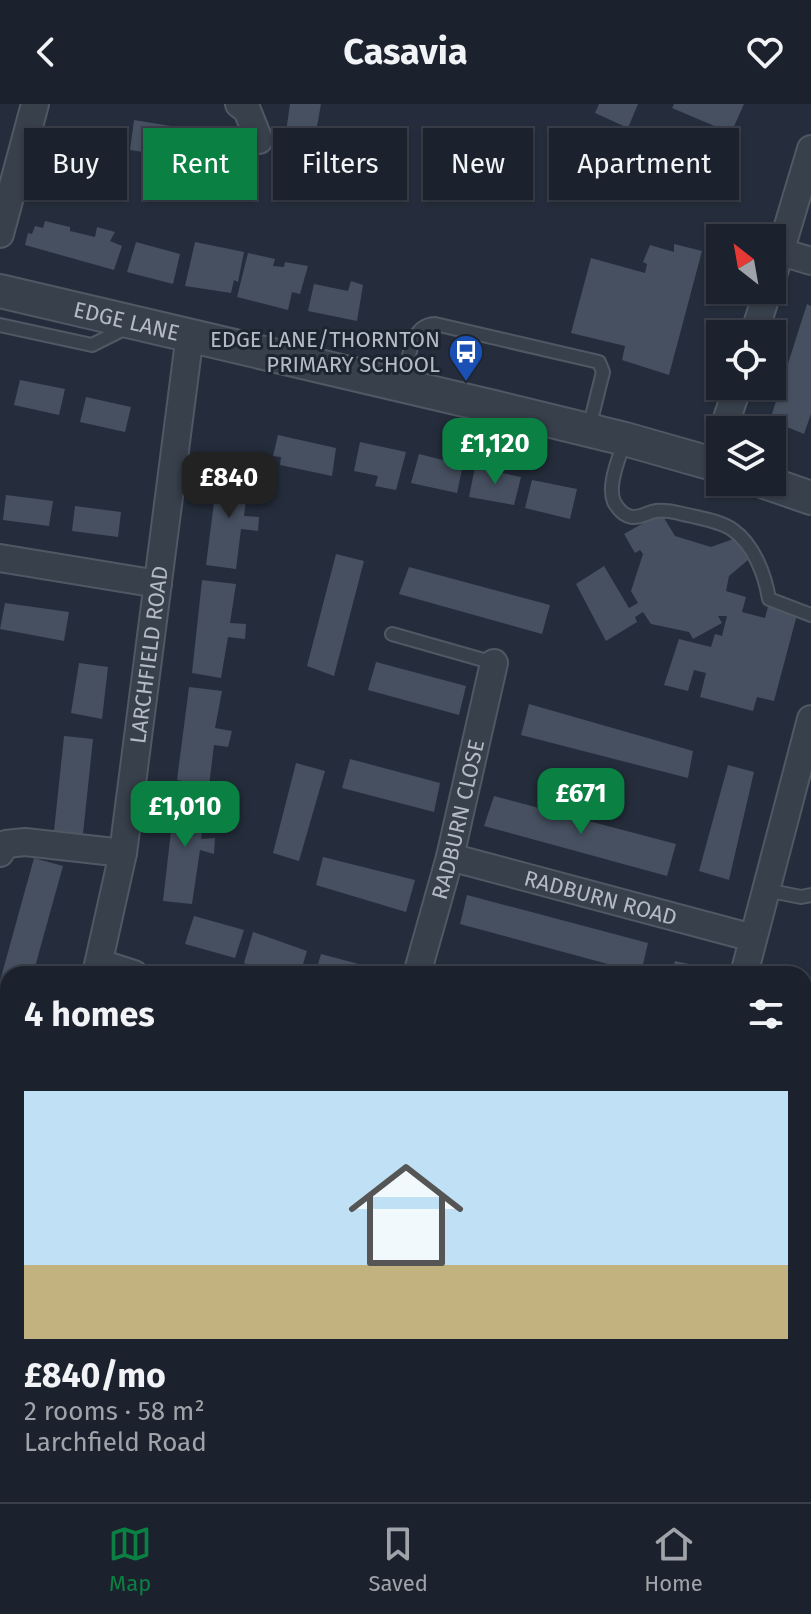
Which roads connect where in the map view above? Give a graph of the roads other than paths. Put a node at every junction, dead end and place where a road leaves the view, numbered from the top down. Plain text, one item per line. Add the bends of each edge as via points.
1 (35, 104) edge
2 (239, 104) edge
3 (259, 140) dead end
4 (811, 149) edge
5 (0, 234) edge
6 (786, 235) edge
7 (786, 254) edge
8 (811, 261) edge
9 (0, 291) edge
10 (137, 322) junction
11 (0, 325) edge
12 (190, 334) junction
13 (404, 386) junction
14 (589, 430) junction
15 (625, 439) junction
16 (706, 455) edge
17 (786, 489) edge
18 (811, 498) edge
19 (0, 558) edge
20 (158, 584) junction
21 (811, 615) edge
22 (392, 634) dead end
23 (494, 663) joint
24 (811, 719) edge
25 (0, 853) edge
26 (123, 853) junction
27 (450, 857) junction
28 (766, 890) junction
29 (811, 895) edge
30 (753, 938) junction
31 (99, 966) edge
32 (423, 966) edge
33 (746, 966) edge

1 - 5 street
2 - 3 street via 247,110
4 - 6 street
7 - 8 street
9 - 10 street, EDGE LANE
10 - 11 lane via 92,345
10 - 12 street, EDGE LANE
12 - 13 street, EDGE LANE
12 - 20 street, LARCHFIELD ROAD
13 - 14 street, EDGE LANE
13 - 14 lane via 416,335 431,324 595,361 603,372
14 - 15 street, EDGE LANE
15 - 16 street, EDGE LANE
15 - 21 lane via 612,487 620,511 629,517 671,512 732,529 766,578 769,599
17 - 18 street
19 - 20 street
20 - 26 street, LARCHFIELD ROAD
22 - 23 lane
23 - 27 street, RADBURN CLOSE
24 - 28 street
25 - 26 street via 6,844 25,842
26 - 31 street, LARCHFIELD ROAD
27 - 30 street, RADBURN ROAD
27 - 32 street, RADBURN CLOSE
28 - 29 lane
28 - 30 street
30 - 33 street

